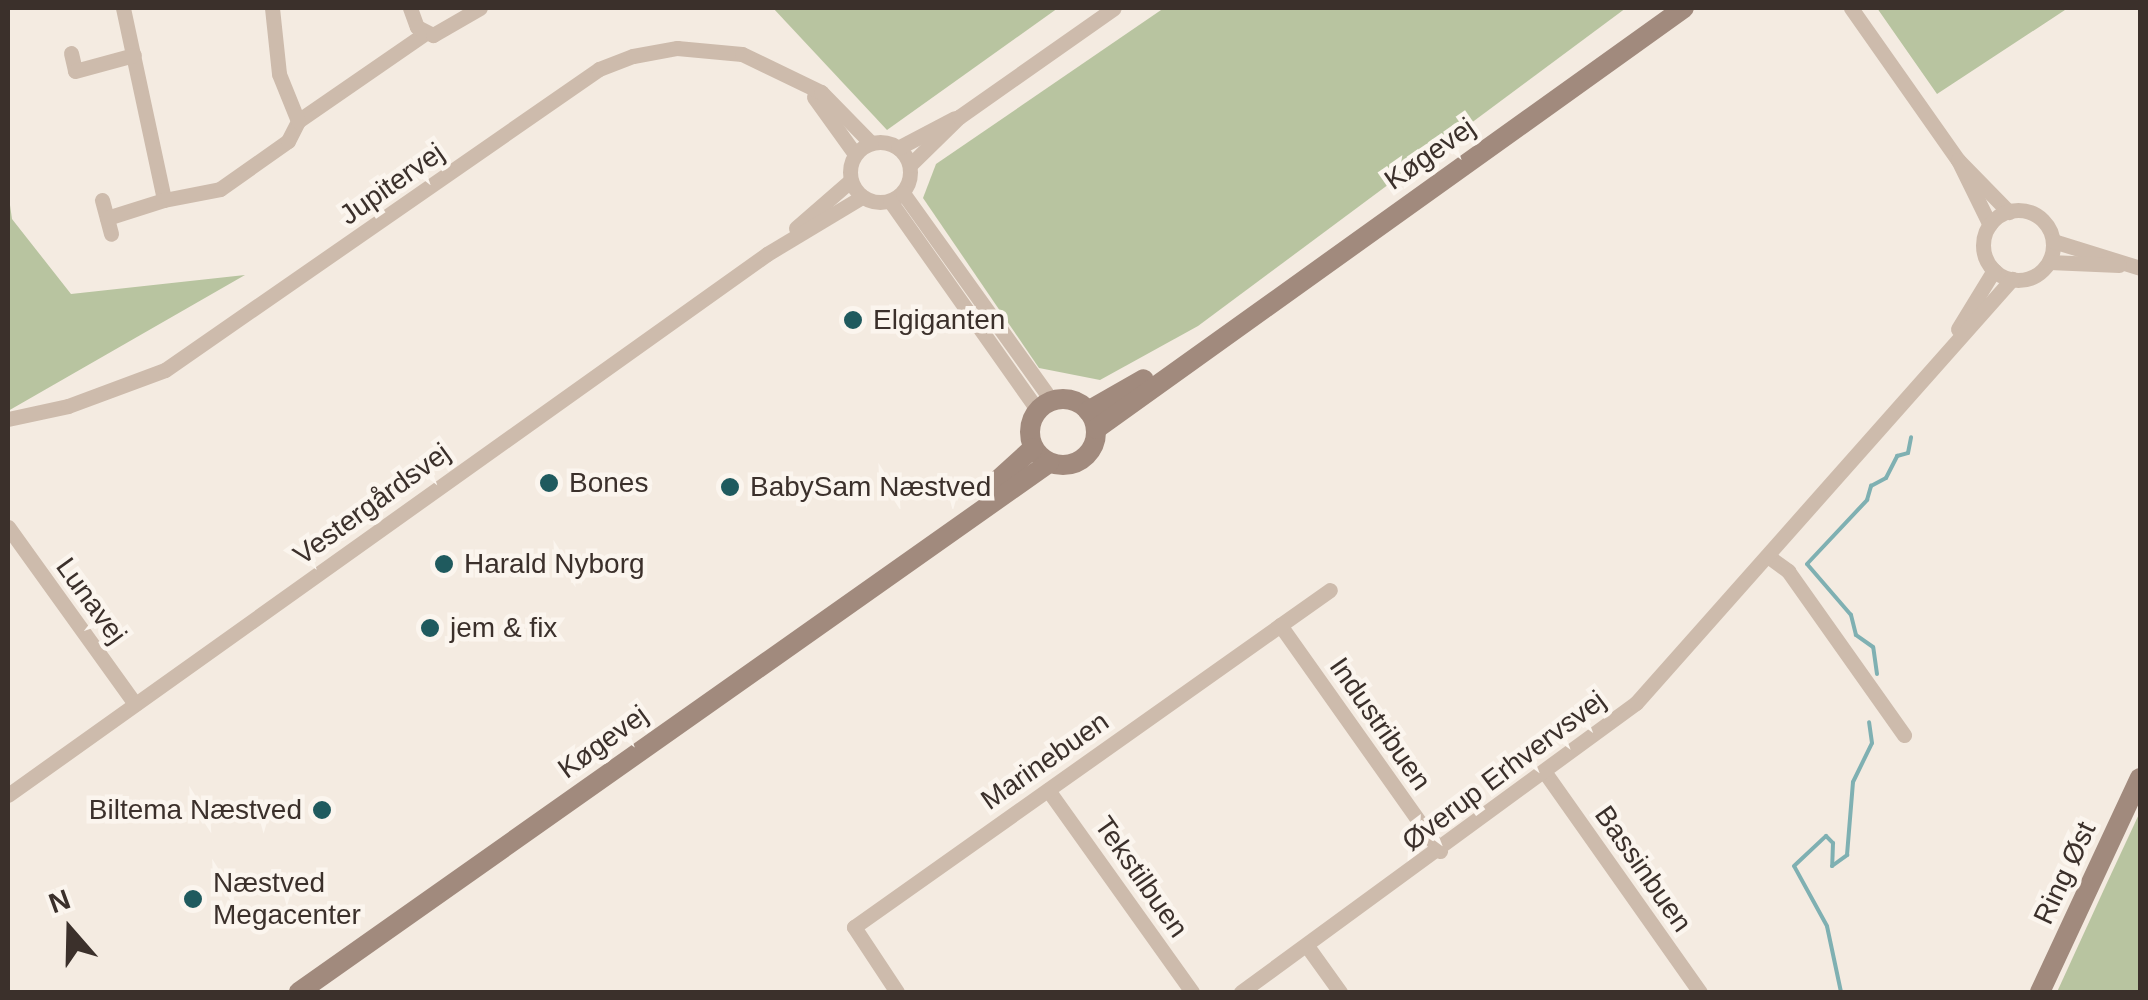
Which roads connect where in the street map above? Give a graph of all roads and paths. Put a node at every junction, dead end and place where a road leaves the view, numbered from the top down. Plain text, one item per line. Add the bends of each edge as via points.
1 (123, 8) edge
2 (272, 8) edge
3 (410, 8) edge
4 (480, 8) edge
5 (1114, 8) edge
6 (1684, 8) edge
7 (1851, 8) edge
8 (424, 34) junction
9 (70, 53) dead end
10 (134, 55) junction
11 (75, 70) junction
12 (80, 87) dead end
13 (810, 89) junction
14 (959, 117) junction
15 (298, 121) junction
16 (871, 143) junction
17 (898, 148) junction
18 (855, 154) junction
19 (1958, 160) junction
20 (910, 165) junction
21 (850, 181) junction
22 (862, 197) junction
23 (896, 197) junction
24 (102, 200) dead end
25 (164, 200) junction
26 (2008, 212) junction
27 (1990, 225) junction
28 (2053, 241) junction
29 (767, 254) junction
30 (2048, 262) junction
31 (2134, 266) edge
32 (1994, 270) junction
33 (2012, 279) junction
34 (1938, 362) junction
35 (1045, 406) junction
36 (8, 419) edge
37 (1092, 420) junction
38 (1034, 448) junction
39 (1049, 463) junction
40 (8, 527) edge
41 (939, 536) junction
42 (1769, 557) junction
43 (1330, 590) dead end
44 (1280, 626) junction
45 (135, 704) junction
46 (1904, 735) dead end
47 (1546, 774) junction
48 (2140, 778) edge
49 (1048, 790) junction
50 (8, 795) edge
51 (1440, 850) junction
52 (1307, 946) junction
53 (299, 992) edge
54 (898, 992) edge
55 (1192, 992) edge
56 (1241, 992) edge
57 (1340, 992) edge
58 (1700, 992) edge
59 (2040, 992) edge

1 - 10 street
2 - 15 street via 279,74
3 - 8 street
4 - 8 street via 445,32
5 - 14 street
6 - 37 street, Køgevej
7 - 19 street
8 - 15 street
9 - 11 street
10 - 11 street
10 - 25 street
11 - 12 street
13 - 16 street, Jupitervej via 821,92
13 - 18 street, Jupitervej
13 - 36 street, Jupitervej via 742,54 708,48 633,56 598,69 182,360 115,391
14 - 17 street
14 - 20 street
15 - 25 street via 288,141 220,190
16 - 17 street
16 - 18 street
17 - 20 street
18 - 21 street
19 - 26 street
19 - 27 street
20 - 23 street
21 - 22 street
21 - 29 street, Vestergårdsvej
22 - 23 street
22 - 29 street, Vestergårdsvej
23 - 35 street
24 - 25 street via 109,226
26 - 27 street
26 - 28 street via 2042,220
27 - 32 street via 1984,253
28 - 30 street
28 - 31 street
29 - 45 street, Vestergårdsvej
30 - 31 street
30 - 33 street via 2033,276
32 - 33 street
32 - 34 street, Øverup Erhvervsvej
33 - 34 street, Øverup Erhvervsvej
34 - 42 street, Øverup Erhvervsvej
35 - 37 street via 1075,402
35 - 38 street via 1031,425
37 - 39 street via 1092,448 1078,462
38 - 39 street
38 - 41 street, Køgevej
39 - 41 street, Køgevej
40 - 45 street, Lunavej
41 - 53 street, Køgevej
42 - 46 street via 1788,571
42 - 47 street, Øverup Erhvervsvej via 1636,702
43 - 44 street, Marinebuen
44 - 49 street, Marinebuen
44 - 51 street, Industribuen
45 - 50 street, Vestergårdsvej
47 - 51 street, Øverup Erhvervsvej
47 - 58 street, Bassinbuen
48 - 59 street, Ring Øst
49 - 54 street, Marinebuen via 854,927
49 - 55 street, Tekstilbuen
51 - 52 street, Øverup Erhvervsvej
52 - 56 street, Øverup Erhvervsvej
52 - 57 street

